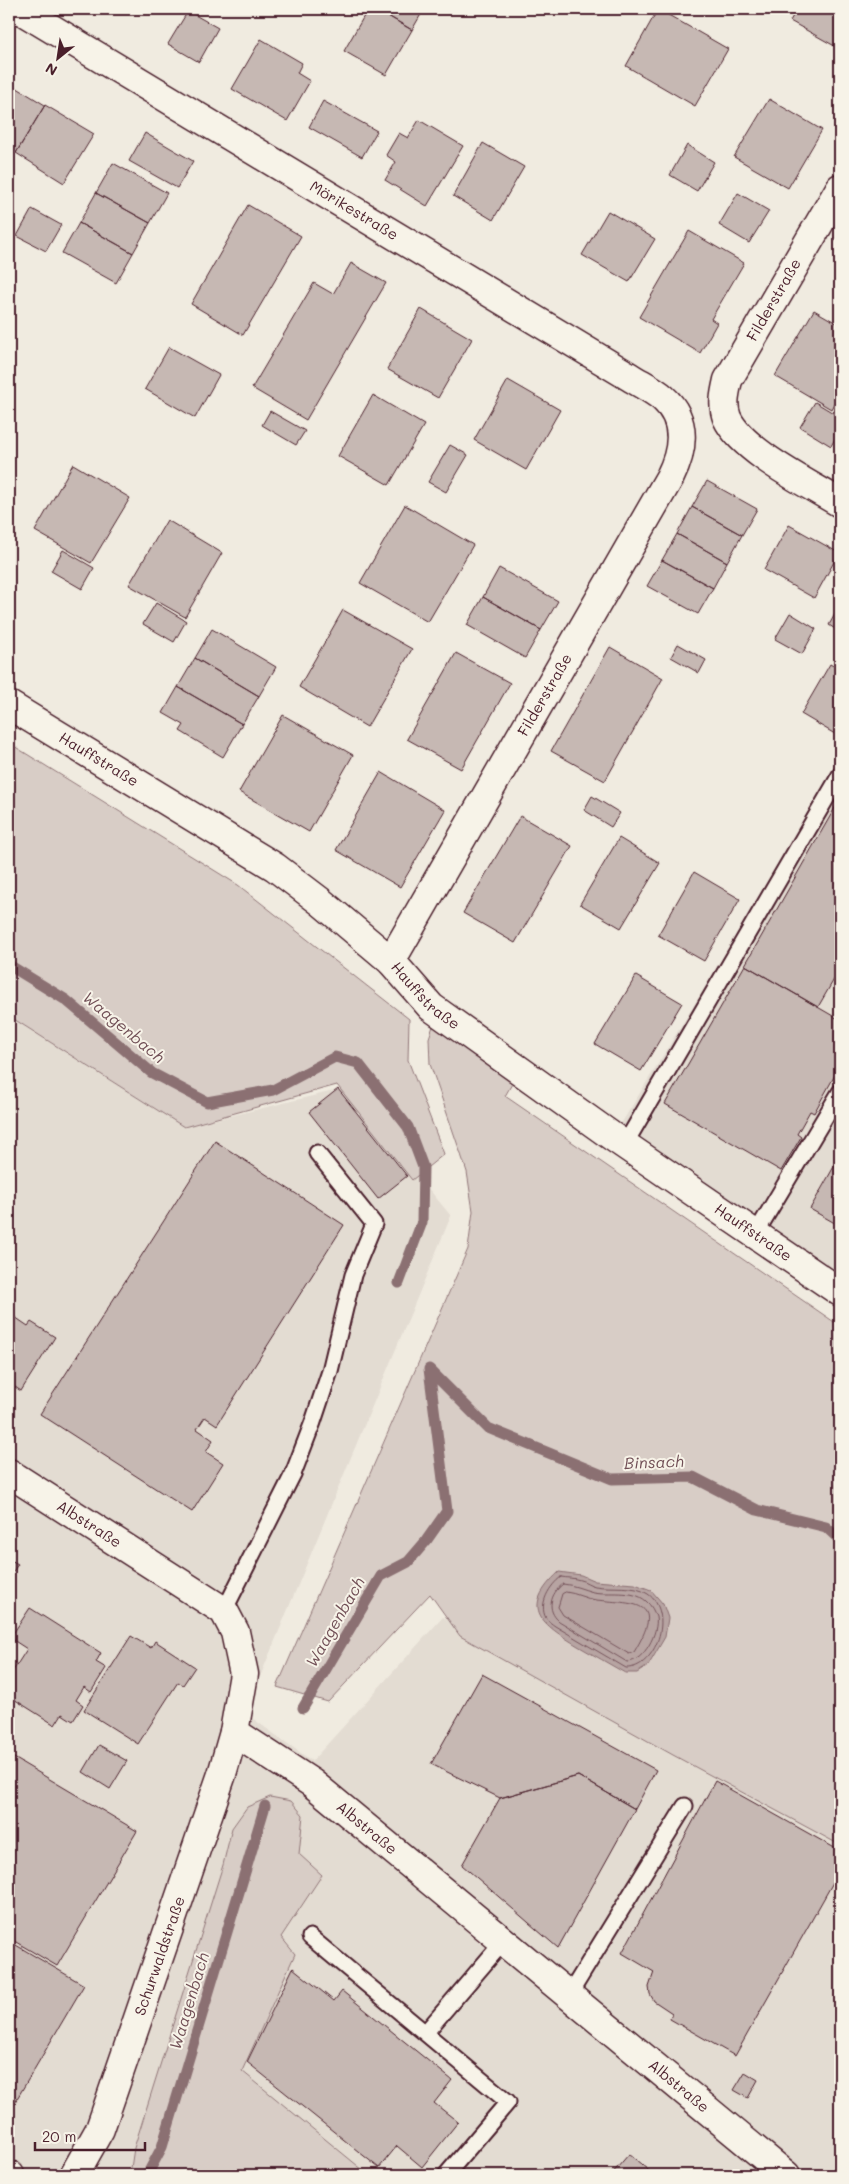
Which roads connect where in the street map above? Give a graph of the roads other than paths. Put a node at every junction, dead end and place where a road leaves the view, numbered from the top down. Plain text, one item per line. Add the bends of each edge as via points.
1 (20, 9) edge
2 (840, 188) edge
3 (679, 424) joint
4 (840, 503) edge
5 (9, 705) edge
6 (840, 775) edge
7 (392, 961) junction
8 (840, 1092) edge
9 (625, 1144) junction
10 (317, 1153) dead end
11 (756, 1233) junction
12 (840, 1292) edge
13 (9, 1473) edge
14 (224, 1611) junction
15 (234, 1732) junction
16 (685, 1806) dead end
17 (310, 1937) dead end
18 (502, 1942) junction
19 (569, 1995) junction
20 (426, 2032) junction
21 (74, 2175) edge
22 (446, 2175) edge
23 (786, 2175) edge

1 - 3 street, Mörikestraße via 663,398 674,411
2 - 4 street, Filderstraße via 728,380 724,402 726,417 735,432 769,460
3 - 7 street, Filderstraße via 682,441 670,477
5 - 7 street, Hauffstraße via 275,867
6 - 9 lane
7 - 9 street, Hauffstraße via 431,1007
8 - 11 lane
9 - 11 street, Hauffstraße
10 - 14 lane via 374,1224 353,1275 330,1371 293,1474
11 - 12 street, Hauffstraße
13 - 14 street, Albstraße
14 - 15 street via 235,1632 244,1674
15 - 18 street, Albstraße via 312,1783
15 - 21 street, Schurwaldstraße via 100,2129
16 - 19 lane
17 - 20 lane
18 - 19 street, Albstraße
18 - 20 lane
19 - 23 street, Albstraße
20 - 22 lane via 508,2102

